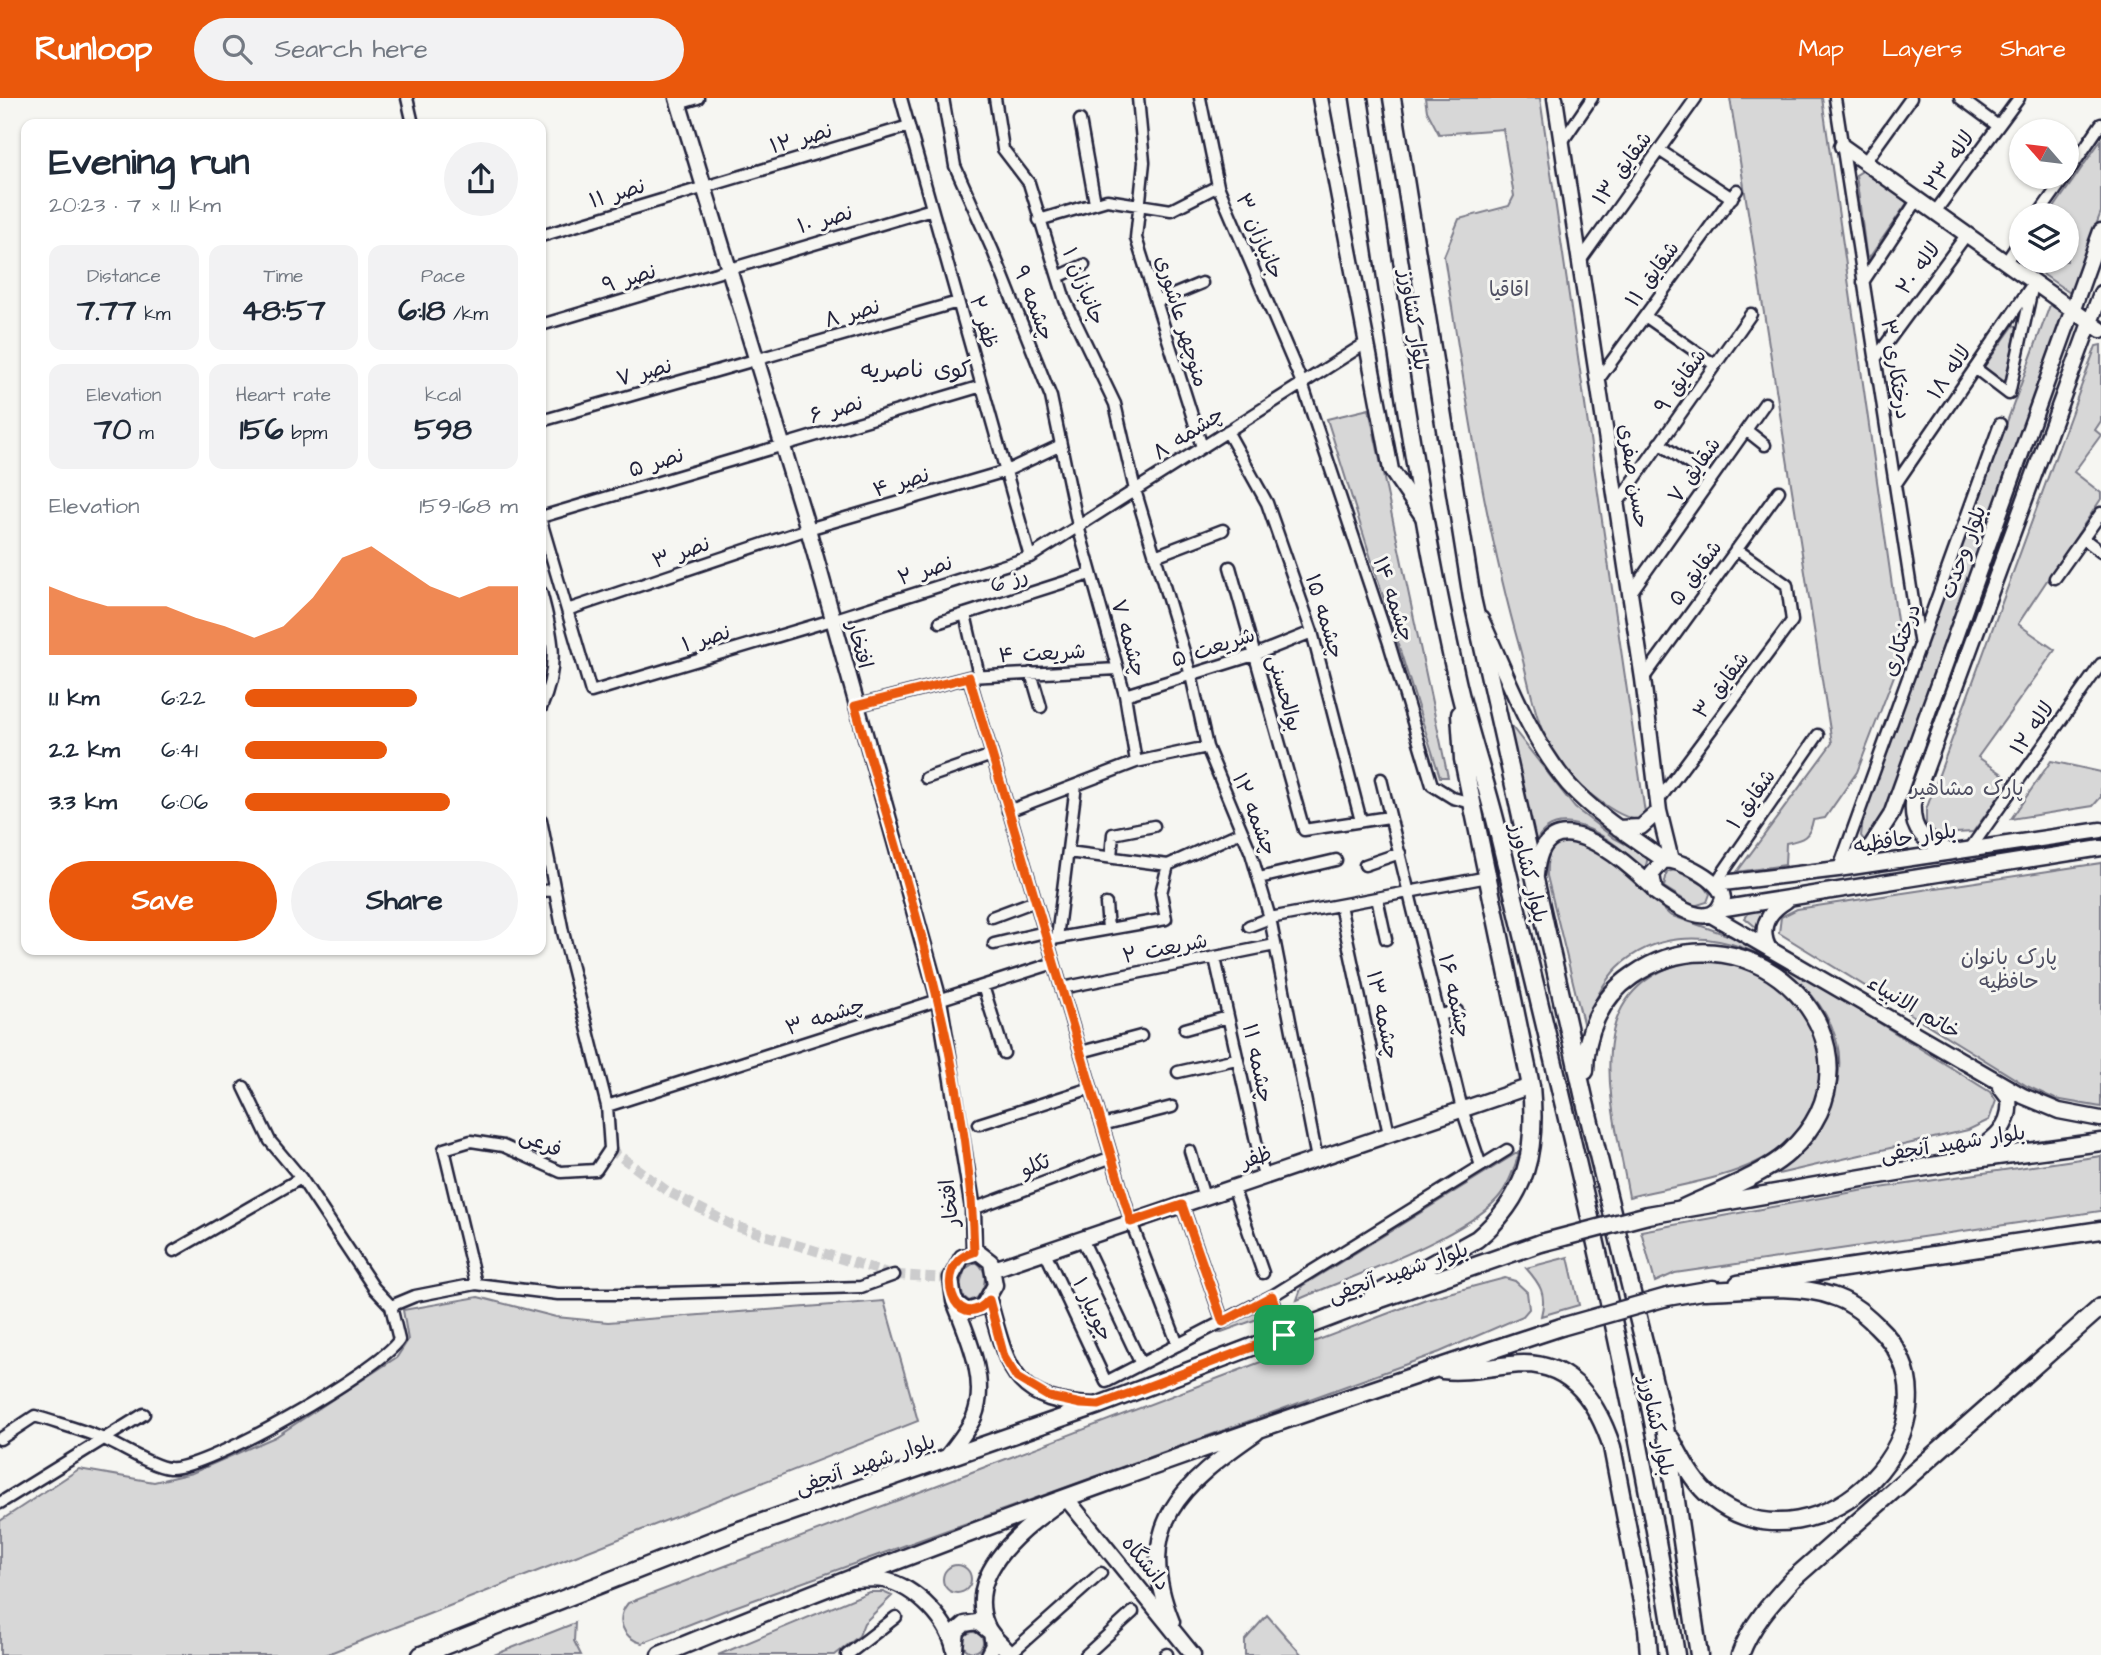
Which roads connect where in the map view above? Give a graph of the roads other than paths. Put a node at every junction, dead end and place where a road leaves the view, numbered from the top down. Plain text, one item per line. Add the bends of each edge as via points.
1 (407, 98) edge
2 (698, 98) edge
3 (901, 98) edge
4 (943, 98) edge
5 (995, 98) edge
6 (1138, 98) edge
7 (1200, 98) edge
8 (1321, 98) edge
9 (1359, 98) edge
10 (1392, 98) edge
11 (1555, 98) edge
12 (1592, 98) edge
13 (1696, 98) edge
14 (1835, 98) edge
15 (1911, 98) edge
16 (1960, 98) edge
17 (2018, 98) edge
18 (678, 101) edge
19 (412, 119) edge
20 (1080, 120) dead end
21 (2101, 124) edge
22 (909, 126) junction
23 (1998, 126) junction
24 (1562, 142) junction
25 (1842, 146) junction
26 (1659, 150) junction
27 (2079, 156) edge
28 (1865, 162) junction
29 (1219, 186) junction
30 (704, 187) junction
31 (1918, 199) junction
32 (1095, 203) junction
33 (1139, 205) junction
34 (932, 209) junction
35 (1935, 212) junction
36 (1039, 220) junction
37 (2101, 231) edge
38 (546, 234) edge
39 (1967, 234) junction
40 (2009, 257) edge
41 (1580, 261) junction
42 (2006, 262) junction
43 (1084, 265) dead end
44 (728, 267) junction
45 (1058, 277) junction
46 (1863, 282) junction
47 (2034, 282) junction
48 (1202, 284) dead end
49 (2101, 293) edge
50 (958, 302) junction
51 (1156, 302) junction
52 (2073, 309) junction
53 (1751, 314) dead end
54 (1645, 316) junction
55 (546, 324) edge
56 (2096, 326) edge
57 (1366, 343) junction
58 (1875, 359) junction
59 (757, 361) junction
60 (1714, 365) junction
61 (1975, 368) junction
62 (1598, 380) junction
63 (1302, 383) junction
64 (982, 386) junction
65 (1765, 402) dead end
66 (546, 420) edge
67 (2000, 424) dead end
68 (1746, 430) junction
69 (1227, 431) junction
70 (1659, 443) junction
71 (782, 444) junction
72 (1061, 445) junction
73 (1765, 445) dead end
74 (1202, 447) junction
75 (1006, 471) junction
76 (1711, 480) junction
77 (1895, 485) junction
78 (1135, 490) junction
79 (1779, 491) dead end
80 (1617, 504) junction
81 (2101, 513) edge
82 (546, 517) edge
83 (1425, 520) junction
84 (1078, 526) junction
85 (808, 530) junction
86 (1223, 530) dead end
87 (546, 536) edge
88 (2083, 538) junction
89 (1737, 549) junction
90 (2101, 552) edge
91 (1155, 556) junction
92 (1030, 557) junction
93 (1230, 567) dead end
94 (1090, 574) junction
95 (2054, 578) dead end
96 (1630, 594) junction
97 (1472, 598) junction
98 (567, 610) junction
99 (965, 614) junction
100 (546, 616) edge
101 (832, 621) junction
102 (940, 622) dead end
103 (1312, 632) junction
104 (1920, 646) junction
105 (1254, 655) junction
106 (2101, 664) edge
107 (1117, 668) junction
108 (1031, 673) junction
109 (1191, 675) junction
110 (974, 676) junction
111 (1643, 679) junction
112 (1458, 687) junction
113 (1125, 695) junction
114 (546, 697) edge
115 (855, 706) junction
116 (1041, 707) dead end
117 (1818, 735) dead end
118 (1207, 747) junction
119 (992, 755) junction
120 (1136, 762) junction
121 (926, 778) dead end
122 (1381, 779) dead end
123 (1076, 785) junction
124 (1472, 803) junction
125 (1659, 806) junction
126 (1008, 811) junction
127 (1389, 817) junction
128 (2101, 818) edge
129 (1361, 821) junction
130 (1154, 826) dead end
131 (1618, 828) junction
132 (2097, 831) edge
133 (1241, 832) junction
134 (546, 847) edge
135 (2101, 848) edge
136 (1970, 849) junction
137 (1950, 851) junction
138 (1068, 852) junction
139 (1400, 853) junction
140 (1111, 857) junction
141 (1336, 860) dead end
142 (1667, 860) junction
143 (1168, 865) junction
144 (1365, 865) dead end
145 (1838, 869) junction
146 (1488, 877) junction
147 (1259, 878) junction
148 (1536, 883) junction
149 (1715, 884) junction
150 (1653, 888) junction
151 (554, 890) junction
152 (546, 891) edge
153 (1411, 891) junction
154 (1377, 898) junction
155 (1790, 898) junction
156 (1035, 901) junction
157 (1105, 904) dead end
158 (1340, 905) junction
159 (1715, 912) junction
160 (992, 917) dead end
161 (1270, 918) junction
162 (1249, 926) dead end
163 (1108, 929) junction
164 (1050, 937) junction
165 (1386, 940) dead end
166 (994, 944) dead end
167 (1275, 946) junction
168 (1769, 949) junction
169 (1215, 958) junction
170 (1054, 963) junction
171 (983, 986) junction
172 (1062, 988) junction
173 (939, 1000) junction
174 (1457, 1011) dead end
175 (1440, 1015) junction
176 (1228, 1017) junction
177 (1185, 1029) dead end
178 (1141, 1036) dead end
179 (1081, 1052) junction
180 (1004, 1053) dead end
181 (1236, 1059) junction
182 (1178, 1072) dead end
183 (1989, 1076) junction
184 (1531, 1086) junction
185 (244, 1087) dead end
186 (1091, 1088) junction
187 (1584, 1098) junction
188 (607, 1106) junction
189 (1172, 1107) dead end
190 (1462, 1109) junction
191 (2101, 1119) edge
192 (979, 1124) dead end
193 (1102, 1125) junction
194 (1389, 1134) junction
195 (2101, 1142) edge
196 (1507, 1150) dead end
197 (1190, 1151) dead end
198 (1112, 1157) junction
199 (1317, 1158) junction
200 (1961, 1161) junction
201 (1481, 1166) junction
202 (1264, 1177) junction
203 (301, 1178) junction
204 (1233, 1187) junction
205 (1204, 1197) junction
206 (1182, 1205) junction
207 (973, 1209) junction
208 (1681, 1209) junction
209 (1131, 1222) junction
210 (2101, 1230) edge
211 (1082, 1239) junction
212 (174, 1251) dead end
213 (974, 1252) junction
214 (1045, 1252) junction
215 (994, 1269) junction
216 (1263, 1273) dead end
217 (894, 1276) dead end
218 (476, 1284) junction
219 (1705, 1291) junction
220 (1272, 1296) junction
221 (989, 1300) junction
222 (954, 1301) junction
223 (391, 1306) junction
224 (2101, 1307) edge
225 (1352, 1309) junction
226 (1223, 1322) junction
227 (1284, 1335) junction
228 (1178, 1345) junction
229 (1141, 1364) junction
230 (1433, 1370) junction
231 (1099, 1405) junction
232 (144, 1414) dead end
233 (1272, 1422) junction
234 (1665, 1427) junction
235 (103, 1438) junction
236 (0, 1439) edge
237 (946, 1458) junction
238 (1066, 1498) junction
239 (0, 1503) edge
240 (1101, 1573) dead end
241 (848, 1580) junction
242 (1133, 1612) dead end
243 (896, 1617) dead end
244 (987, 1628) junction
245 (1178, 1636) junction
246 (956, 1653) edge
247 (421, 1655) edge
248 (660, 1655) edge
249 (847, 1655) edge
250 (988, 1655) edge
251 (1011, 1655) edge
252 (1086, 1655) edge
253 (1193, 1655) edge
254 (1649, 1655) edge
255 (1676, 1655) edge
256 (1699, 1655) edge
257 (1740, 1655) edge

1 - 19 street
2 - 18 street
3 - 22 street, ظفر ۲
4 - 72 street, چشمه ۹ via 955,166 1051,397
5 - 36 street, جانبازان ۱ via 1003,149 1029,183
6 - 33 street, منوچهر عاشوری via 1144,162
7 - 29 street, جانبازان ۳
8 - 57 street
9 - 83 main road, بلوار کشاورز
10 - 97 main road, بلوار کشاورز
11 - 24 street, حسن صفری
12 - 24 street
13 - 26 street, شقایق ۱۳
14 - 25 street, درختکاری ۳
15 - 28 street
16 - 23 street
17 - 23 street, لاله ۲۳
18 - 30 street, افتخار
20 - 32 street
21 - 27 street
22 - 30 street, نصر ۱۲
22 - 34 street, ظفر ۲
23 - 35 street, لاله ۲۳
24 - 41 street, حسن صفری
25 - 28 street
25 - 46 street, درختکاری ۳
26 - 41 street, شقایق ۱۳
26 - 54 street, شقایق ۱۱ via 1734,194
28 - 31 street
29 - 33 street via 1171,210
29 - 63 street, جانبازان ۳
30 - 38 street, نصر ۱۱
30 - 44 street, افتخار
31 - 35 street
31 - 46 street
32 - 33 street via 1115,200
32 - 36 street
33 - 51 street, منوچهر عاشوری via 1136,238
34 - 44 street, نصر ۱۰
34 - 50 street, ظفر ۲
35 - 39 street
36 - 45 street, جانبازان ۱
37 - 52 street, بلوار وحدت
39 - 42 street
39 - 58 street, لاله ۲۰
40 - 42 street
41 - 62 street, حسن صفری
42 - 47 street
43 - 45 street
44 - 55 street, نصر ۹
44 - 59 street, افتخار
45 - 78 street, جانبازان ۱ via 1115,404
46 - 58 street, درختکاری ۳
47 - 52 street
47 - 61 street, لاله ۱۸
47 - 61 street via 2009,394
48 - 51 street
49 - 56 street, بلوار وحدت
50 - 59 street, نصر ۸
50 - 64 street, ظفر ۲
51 - 74 street, منوچهر عاشوری
52 - 56 street
52 - 145 street, بلوار وحدت via 1891,814 1871,846
53 - 60 street, شقایق ۹
54 - 60 street
54 - 62 street, شقایق ۱۱
56 - 137 street, بلوار وحدت via 1913,803 1918,833
57 - 63 street, چشمه ۸
57 - 83 street via 1391,470
58 - 77 street, درختکاری ۳
59 - 66 street, نصر ۷
59 - 71 street, افتخار
60 - 70 street, شقایق ۹
61 - 77 street, لاله ۱۸
62 - 80 street, حسن صفری
63 - 69 street, چشمه ۸
63 - 124 street, چشمه ۱۴ via 1432,785 1452,798
64 - 71 street, نصر ۶
64 - 75 street, ظفر ۲
65 - 68 street, شقایق ۷
67 - 104 street, درختکاری
68 - 73 street
68 - 76 street, شقایق ۷
69 - 74 street, چشمه ۸
69 - 103 street, چشمه ۱۵ via 1267,503
70 - 76 street
70 - 80 street, شقایق ۹
71 - 82 street, نصر ۵
71 - 85 street, افتخار
72 - 75 street, نصر ۴
72 - 84 street, چشمه ۹
74 - 78 street, چشمه ۸
75 - 85 street, نصر ۴
75 - 92 street, ظفر ۲
76 - 96 street, شقایق ۷
77 - 104 street, درختکاری ۳
78 - 84 street, چشمه ۸
78 - 91 street, چشمه ۱۲
79 - 89 street, شقایق ۵
80 - 96 street, حسن صفری
81 - 88 street
83 - 112 main road, بلوار کشاورز
84 - 92 street, چشمه ۸
84 - 94 street, چشمه ۷
85 - 98 street, نصر ۳
85 - 101 street, افتخار
86 - 91 street
87 - 98 street
88 - 90 street
88 - 95 street
89 - 111 street, شقایق ۵
89 - 125 street, شقایق ۳ via 1787,585 1792,621
91 - 109 street, چشمه ۱۲
92 - 101 street, نصر ۲
93 - 105 street, بوالحسنی
94 - 99 street, رز 6
94 - 107 street, چشمه ۷
96 - 111 street, حسن صفری
97 - 131 street via 1551,762 1578,794
97 - 148 main road, بلوار کشاورز
98 - 101 street, نصر ۱ via 592,692
99 - 102 street, رز 6
99 - 110 street
100 - 114 street via 555,660
101 - 115 street, افتخار
103 - 105 street, شریعت ۵
103 - 129 street, چشمه ۱۵
104 - 145 street, درختکاری
105 - 109 street, شریعت ۵
105 - 129 street, بوالحسنی via 1304,830
106 - 136 street, لاله ۱۲
107 - 108 street, شریعت ۴
107 - 113 street, چشمه ۷
108 - 110 street, شریعت ۴
108 - 116 street
109 - 113 street, شریعت ۵
109 - 118 street, چشمه ۱۲
110 - 115 street, شریعت ۴
110 - 119 street
111 - 125 street, حسن صفری
112 - 124 main road via 1462,759
112 - 255 main road, بلوار کشاورز via 1480,757 1634,1416
113 - 120 street, چشمه ۷
115 - 173 street, افتخار
117 - 149 street, شقایق ۱
118 - 120 street
118 - 133 street, چشمه ۱۲
119 - 121 street
119 - 126 street
120 - 123 street
122 - 127 street, چشمه ۱۶
123 - 126 street
123 - 138 street
124 - 146 main road
125 - 131 street via 1641,827
125 - 142 street, حسن صفری
126 - 156 street
127 - 129 street
127 - 139 street, چشمه ۱۶
128 - 132 street
130 - 140 street via 1113,834
131 - 142 street
132 - 136 street, بلوار حافظیه
133 - 143 street
133 - 147 street, چشمه ۱۲
134 - 151 street
135 - 155 street, بلوار حافظیه
136 - 137 street, بلوار حافظیه
137 - 145 street, بلوار حافظیه
138 - 140 street
138 - 164 street
139 - 144 street
139 - 153 street, چشمه ۱۶
140 - 143 street
141 - 147 street
142 - 149 street
142 - 150 street via 1652,874
143 - 163 street via 1161,893 1166,919
145 - 149 street, بلوار حافظیه
146 - 153 street
146 - 184 main road
147 - 161 street, چشمه ۱۲
148 - 150 street, خاتم الانبیاء via 1545,843 1565,833 1594,842
148 - 187 main road, بلوار کشاورز
149 - 159 street via 1723,895
150 - 159 street, خاتم الانبیاء via 1698,916
151 - 152 street
151 - 188 street
153 - 154 street
153 - 175 street, چشمه ۱۶
154 - 158 street
154 - 165 street
155 - 159 street, بلوار حافظیه
155 - 168 street via 1768,917 1764,938
156 - 160 street
156 - 164 street
157 - 163 street
158 - 161 street
158 - 194 street, چشمه ۱۳
159 - 168 street, خاتم الانبیاء
161 - 162 street
161 - 167 street, چشمه ۱۲
163 - 164 street
164 - 166 street
164 - 170 street
167 - 169 street, شریعت ۲
167 - 199 street, چشمه ۱۲
168 - 183 street, خاتم الانبیاء
169 - 172 street, شریعت ۲
169 - 176 street, چشمه ۱۱
170 - 171 street, چشمه ۳
170 - 172 street
171 - 173 street, چشمه ۳
171 - 180 street
172 - 179 street
173 - 188 street, چشمه ۳
173 - 207 street, افتخار
174 - 175 street
175 - 190 street, چشمه ۱۶
176 - 177 street
176 - 181 street, چشمه ۱۱
178 - 179 street
179 - 186 street
181 - 182 street
181 - 202 street, چشمه ۱۱
183 - 191 street, خاتم الانبیاء via 2040,1104 2078,1117
183 - 200 street via 2009,1099 2007,1122
184 - 190 street, ظفر
184 - 225 main road via 1534,1129 1530,1159 1504,1214 1477,1239
185 - 203 street via 270,1141
186 - 192 street
186 - 193 street
187 - 208 main road via 1585,1048 1597,1016 1609,995 1645,967 1669,956 1720,951 1765,968 1800,995 1818,1020 1829,1062 1827,1086 1805,1135 1765,1168
187 - 234 main road, بلوار کشاورز
188 - 218 street, فرعی via 610,1149 596,1170 561,1172 493,1144 471,1141 444,1149
189 - 193 street
190 - 194 street, ظفر
190 - 201 street, چشمه ۱۶
193 - 198 street
194 - 199 street, ظفر
195 - 200 main road, بلوار شهید آنجفی
196 - 201 street
197 - 205 street
198 - 207 street, تکلو
198 - 209 street
199 - 202 street, ظفر
200 - 208 main road, بلوار شهید آنجفی
201 - 220 street
202 - 204 street, ظفر
203 - 212 street
203 - 223 street
204 - 205 street, ظفر
204 - 216 street
205 - 206 street, ظفر
206 - 209 street, ظفر
206 - 226 street
207 - 213 street, افتخار
208 - 225 main road, بلوار شهید آنجفی, bridge via 1541,1243
209 - 211 street, ظفر
209 - 228 street
210 - 219 main road via 1763,1278
211 - 214 street, ظفر
211 - 229 street
213 - 215 street via 986,1256
213 - 222 street via 962,1257 953,1270 950,1286
214 - 215 street, ظفر
214 - 229 street, جویبار ۱ via 1106,1382
215 - 221 street via 995,1285
217 - 218 street via 861,1287 633,1294 558,1294
218 - 223 street via 415,1296
219 - 230 main road, bridge via 1561,1327
219 - 234 main road via 1807,1290 1854,1306 1892,1340 1903,1363 1909,1387 1902,1435 1891,1460 1854,1496 1829,1511 1782,1522 1737,1513 1714,1500 1687,1469
220 - 226 street
220 - 227 street
221 - 222 street via 967,1311
221 - 231 street via 1004,1357 1017,1378 1049,1397
222 - 237 street via 968,1338 979,1391 969,1426
223 - 235 street via 399,1340 391,1351 321,1401 209,1459 170,1469
224 - 257 main road via 1792,1580 1766,1608
225 - 227 main road, بلوار شهید آنجفی
226 - 228 street
227 - 231 main road, بلوار شهید آنجفی
228 - 229 street
230 - 233 main road
230 - 254 main road via 1464,1372 1535,1365 1559,1372 1589,1396 1612,1447
231 - 237 main road, بلوار شهید آنجفی
232 - 235 street
233 - 238 main road
233 - 245 street via 1201,1474 1168,1517 1158,1552 1159,1589
234 - 256 main road, بلوار کشاورز
235 - 236 street via 35,1416
235 - 239 street
237 - 247 main road, بلوار شهید آنجفی via 731,1533
238 - 241 main road
238 - 244 street via 1006,1548 988,1576 982,1597
238 - 245 street, دانشگاه
240 - 251 street
241 - 246 street via 883,1580 902,1586 931,1610
241 - 248 main road
242 - 252 street
243 - 249 street
244 - 246 street via 977,1622 965,1624 957,1631
244 - 250 street via 993,1639
244 - 251 street
245 - 253 street, دانشگاه

